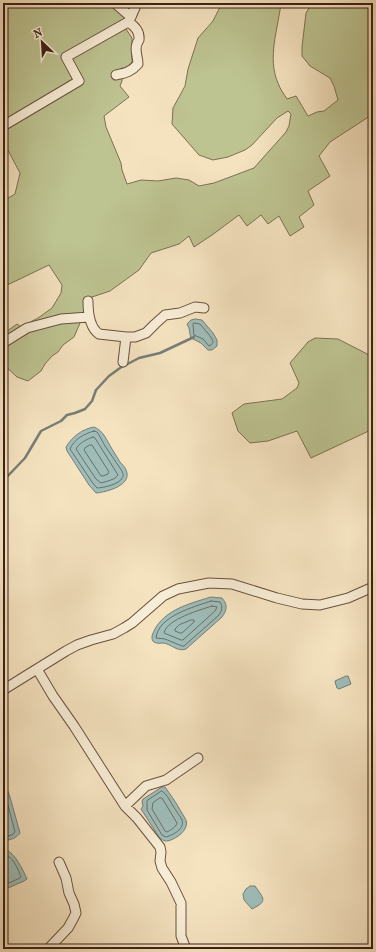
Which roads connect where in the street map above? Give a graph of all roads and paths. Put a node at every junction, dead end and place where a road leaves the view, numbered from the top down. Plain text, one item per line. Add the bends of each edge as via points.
1 (115, 3) edge
2 (137, 3) edge
3 (130, 19) junction
4 (116, 75) dead end
5 (3, 126) edge
6 (88, 301) dead end
7 (204, 308) dead end
8 (89, 317) junction
9 (126, 337) junction
10 (3, 343) edge
11 (123, 362) dead end
12 (373, 587) edge
13 (37, 669) junction
14 (3, 690) edge
15 (198, 758) dead end
16 (125, 806) junction
17 (59, 862) dead end
18 (54, 947) edge
19 (186, 949) edge

1 - 3 street
2 - 3 street
3 - 4 street via 139,31 136,48 138,64 130,71
3 - 5 street via 66,57 79,81
6 - 8 street
7 - 9 street via 195,307 165,315 146,333
8 - 9 street via 95,332
8 - 10 street via 61,319 27,328
9 - 11 street
12 - 13 street via 348,598 320,605 302,604 232,584 209,583 178,589 163,596 124,628 78,645
13 - 14 street
13 - 16 street
15 - 16 street via 166,780 146,786
16 - 19 street via 160,847 162,868 181,903 181,936
17 - 18 street via 76,913

